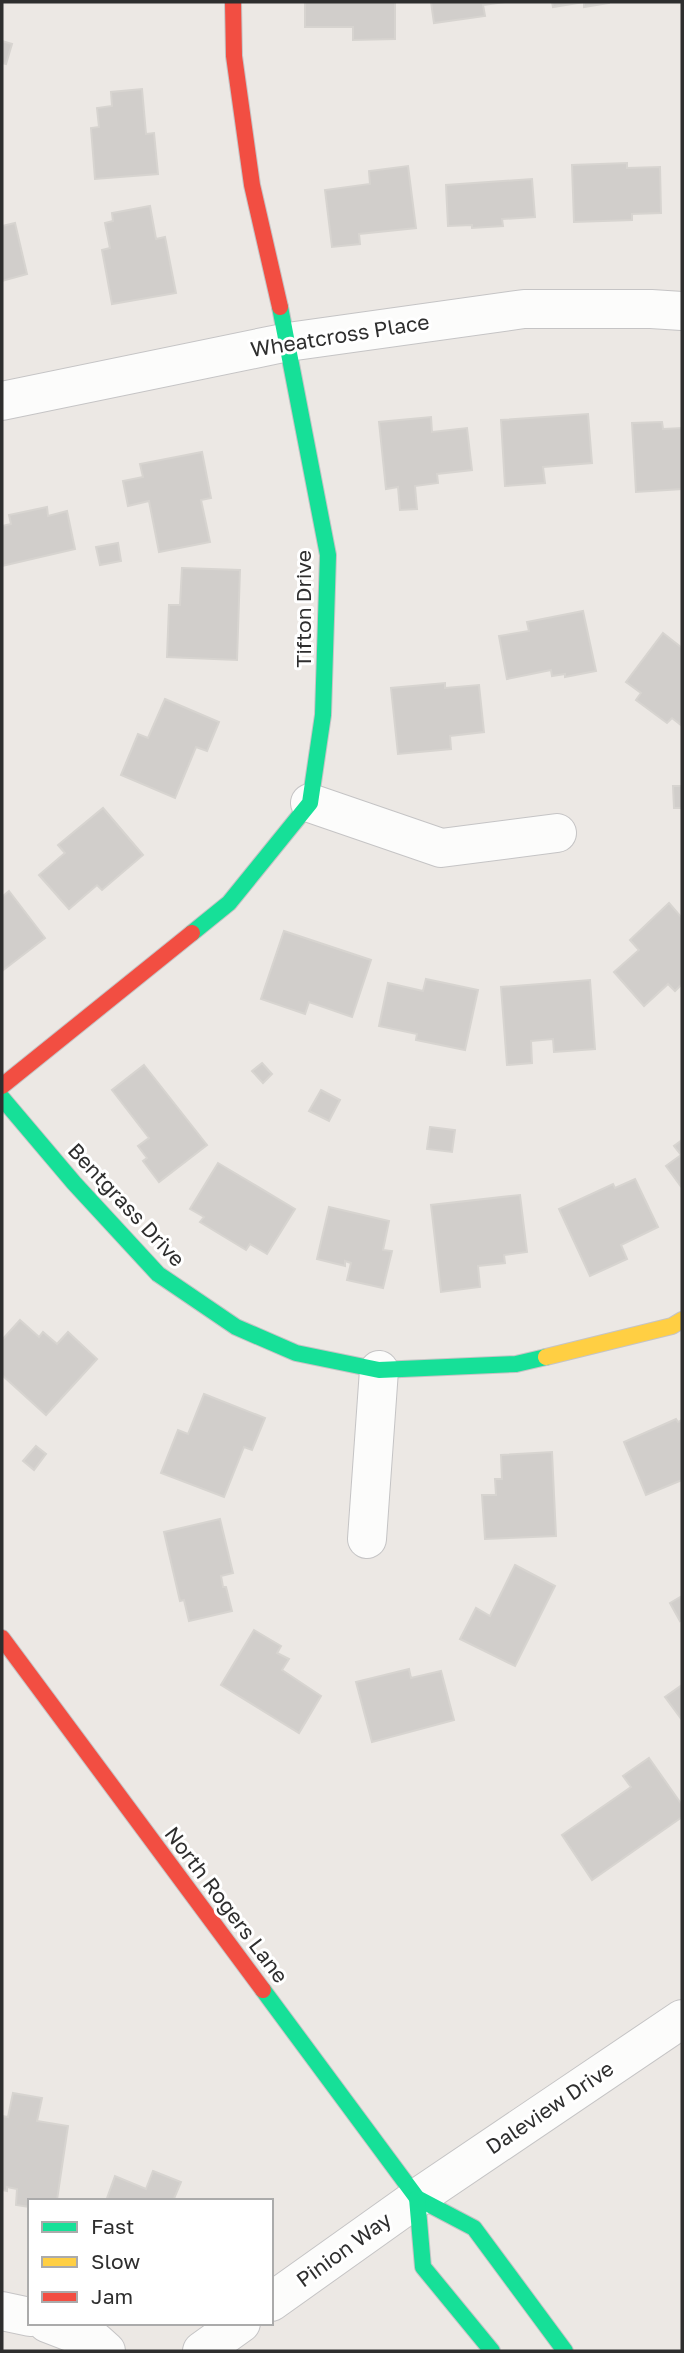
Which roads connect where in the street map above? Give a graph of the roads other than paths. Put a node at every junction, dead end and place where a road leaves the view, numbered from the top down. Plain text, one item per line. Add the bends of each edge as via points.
1 (233, 2) edge
2 (682, 311) edge
3 (288, 342) junction
4 (2, 401) edge
5 (310, 803) junction
6 (557, 833) dead end
7 (2, 1086) edge
8 (2, 1098) edge
9 (682, 1320) edge
10 (379, 1370) junction
11 (367, 1539) dead end
12 (2, 1638) edge
13 (682, 2019) edge
14 (417, 2198) junction
15 (273, 2301) edge
16 (2, 2311) edge
17 (28, 2317) edge
18 (52, 2325) edge
19 (238, 2325) edge
20 (106, 2351) edge
21 (202, 2351) edge
22 (492, 2351) edge
23 (565, 2351) edge

1 - 3 street, Tifton Drive via 234,56 252,185
2 - 3 street, Wheatcross Place via 524,309
3 - 4 street, Wheatcross Place
3 - 5 street, Tifton Drive via 328,555 323,715
5 - 6 street via 441,848
5 - 7 street via 229,903
8 - 10 street, Bentgrass Drive via 158,1275 236,1327 284,1348
9 - 10 street, Bentgrass Drive via 516,1364
10 - 11 street
12 - 14 street, North Rogers Lane
13 - 14 street, Daleview Drive
14 - 15 street, Pinion Way
14 - 22 street via 423,2267
14 - 23 street, North Rogers Lane via 474,2228
16 - 17 street
18 - 20 street via 96,2342
19 - 21 street

